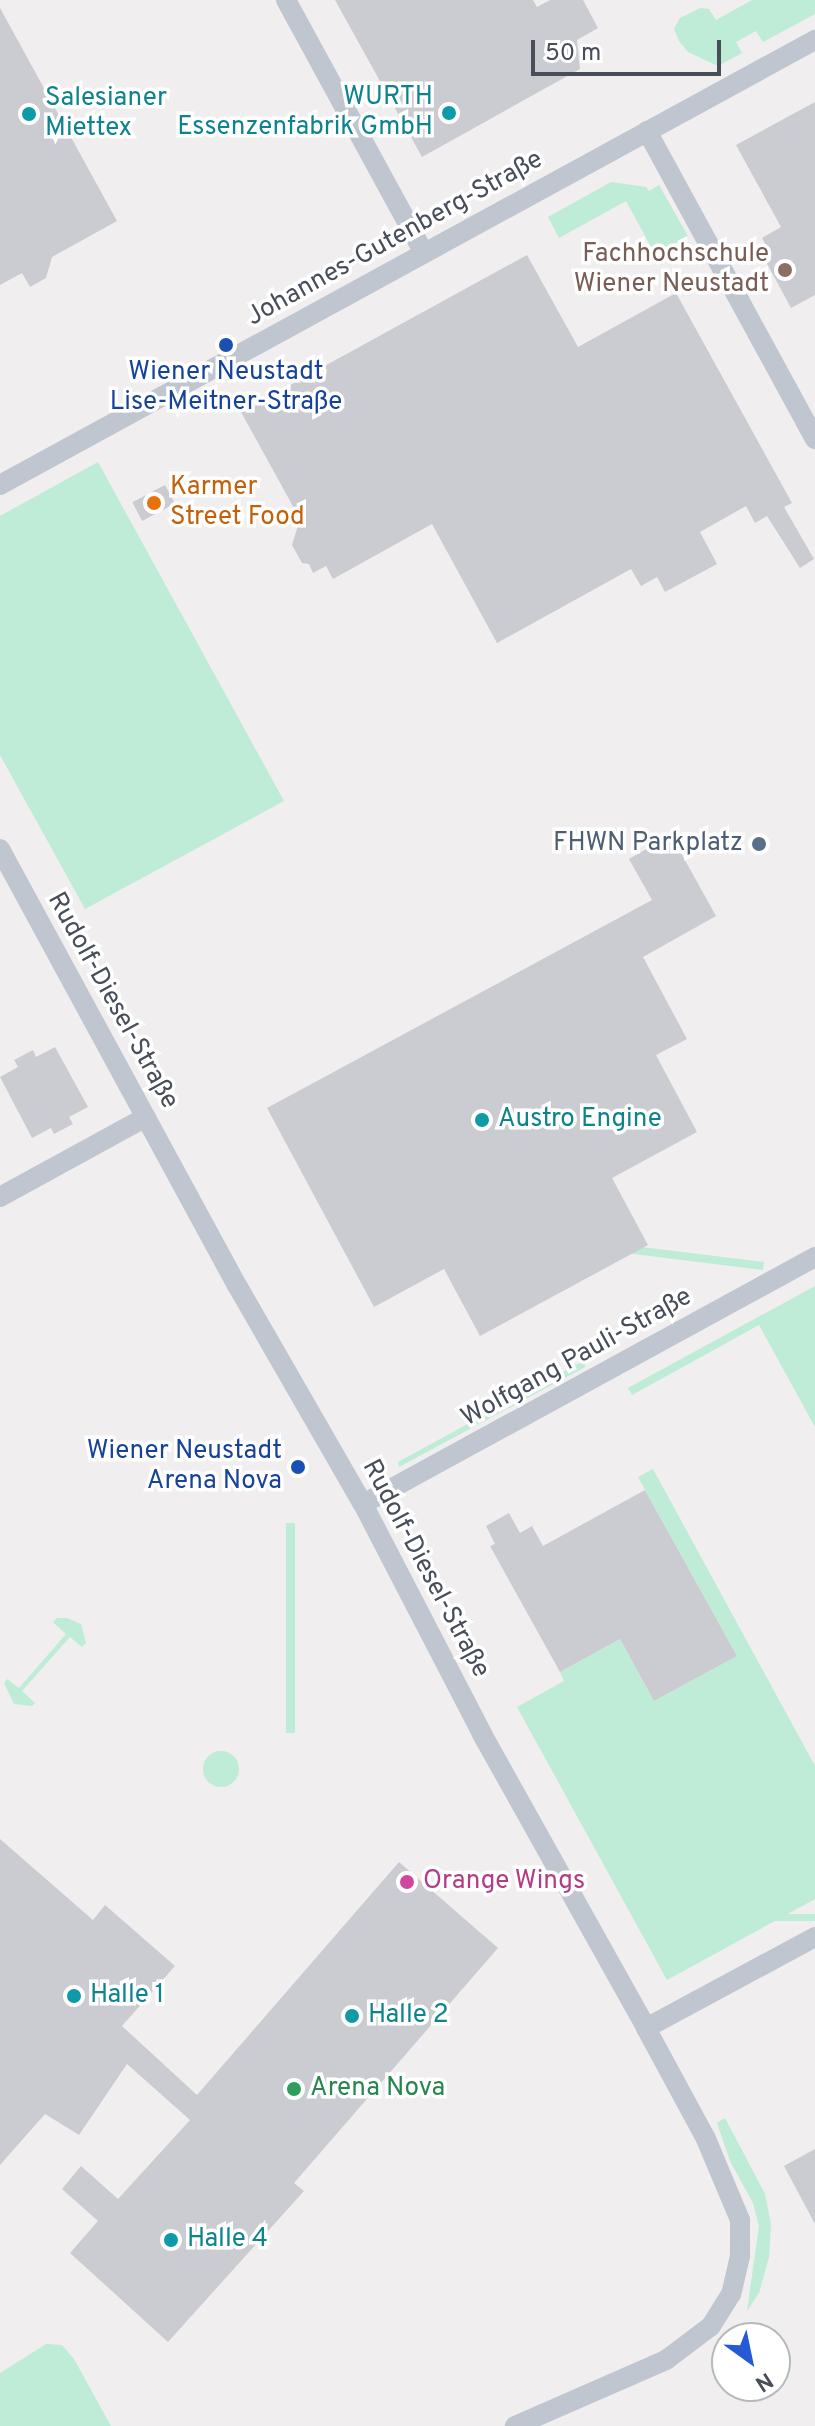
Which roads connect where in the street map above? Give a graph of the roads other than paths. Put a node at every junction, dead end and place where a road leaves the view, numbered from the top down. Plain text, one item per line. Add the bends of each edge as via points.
1 (286, 0) edge
2 (815, 40) edge
3 (647, 131) junction
4 (424, 253) junction
5 (815, 439) edge
6 (0, 485) edge
7 (0, 849) edge
8 (146, 1117) junction
9 (0, 1197) edge
10 (815, 1257) edge
11 (363, 1504) junction
12 (815, 1937) edge
13 (646, 2028) junction
14 (515, 2426) edge

1 - 4 street
2 - 3 street, Johannes-Gutenberg-Straße
3 - 4 street, Johannes-Gutenberg-Straße
3 - 5 street
4 - 6 street, Johannes-Gutenberg-Straße
7 - 8 street, Rudolf-Diesel-Straße
8 - 9 street
8 - 11 street, Rudolf-Diesel-Straße
10 - 11 street, Wolfgang Pauli-Straße
11 - 13 street, Rudolf-Diesel-Straße via 482,1734
12 - 13 street
13 - 14 street, Rudolf-Diesel-Straße via 706,2139 740,2220 740,2256 731,2294 711,2326 666,2360

